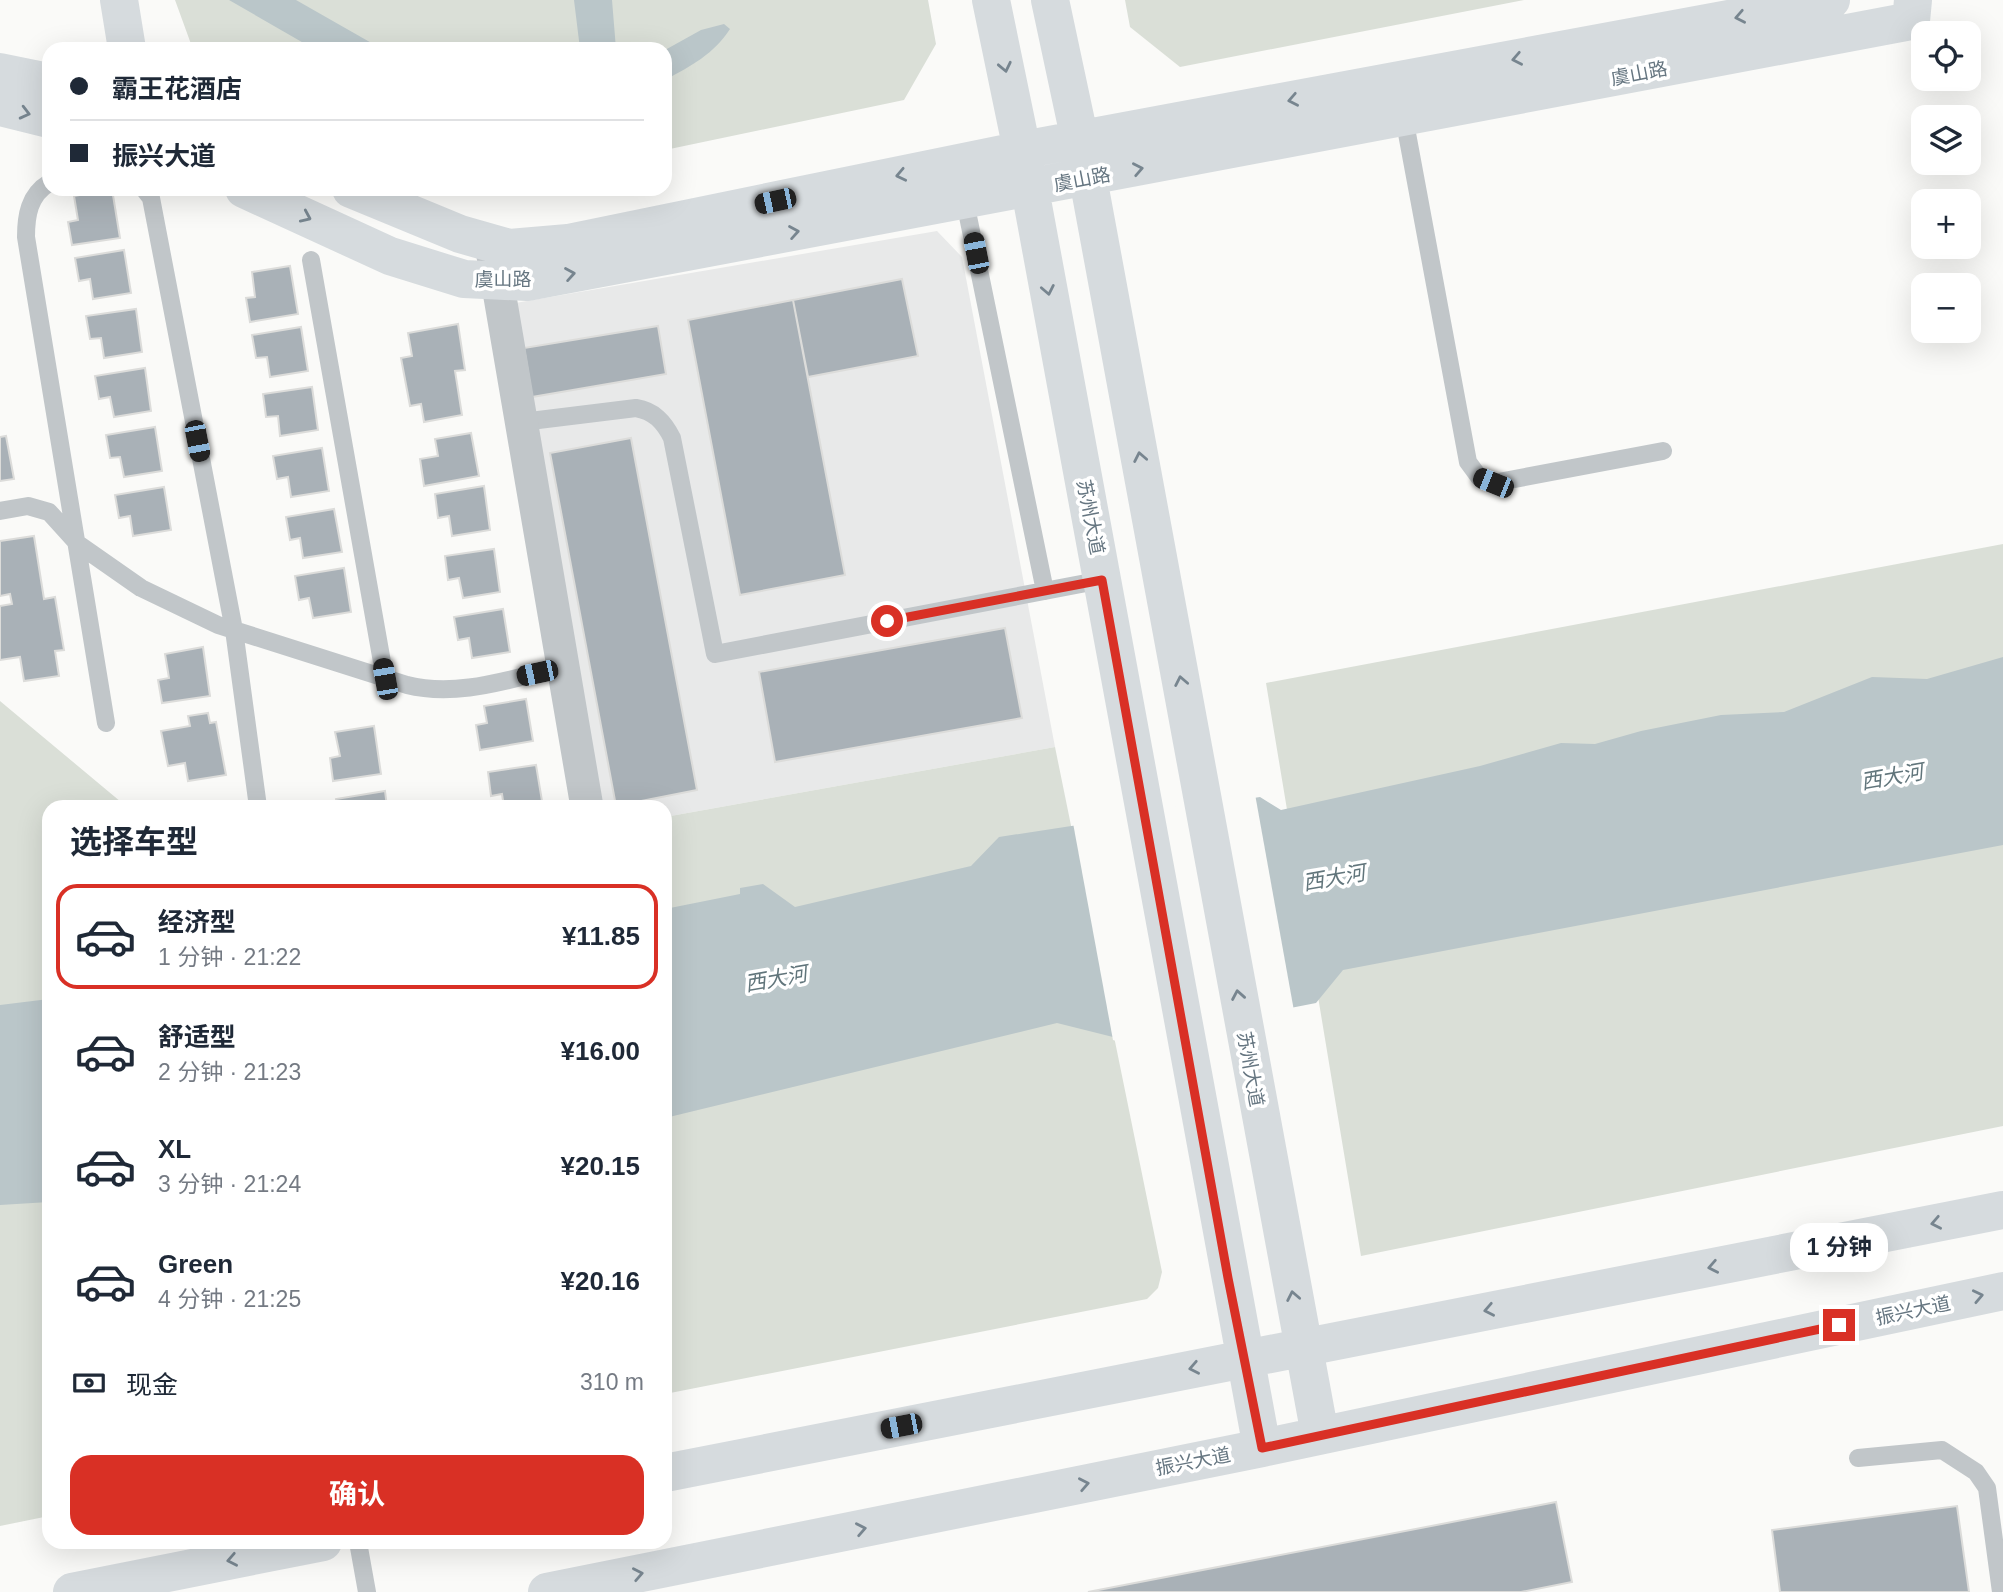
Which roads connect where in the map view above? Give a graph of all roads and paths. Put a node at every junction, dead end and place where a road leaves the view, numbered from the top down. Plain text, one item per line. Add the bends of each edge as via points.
1 (119, 0) edge
2 (991, 0) edge
3 (1050, 0) edge
4 (1832, 0) edge
5 (1913, 0) edge
6 (126, 42) edge
7 (0, 72) edge
8 (42, 81) edge
9 (1398, 81) junction
10 (0, 107) edge
11 (42, 117) edge
12 (1404, 118) junction
13 (1079, 140) junction
14 (1022, 150) junction
15 (957, 163) junction
16 (1088, 178) junction
17 (1030, 189) junction
18 (42, 190) edge
19 (149, 196) edge
20 (259, 196) edge
21 (368, 196) edge
22 (965, 201) junction
23 (491, 243) junction
24 (312, 260) dead end
25 (498, 280) junction
26 (522, 422) junction
27 (1663, 452) dead end
28 (0, 511) edge
29 (78, 544) junction
30 (1102, 580) junction
31 (1045, 591) junction
32 (234, 630) junction
33 (563, 667) junction
34 (385, 679) junction
35 (106, 723) dead end
36 (257, 800) edge
37 (586, 800) edge
38 (2003, 1210) edge
39 (2003, 1291) edge
40 (1303, 1346) junction
41 (1243, 1358) junction
42 (1320, 1435) junction
43 (1262, 1448) junction
44 (1858, 1458) dead end
45 (672, 1472) edge
46 (297, 1549) edge
47 (359, 1549) edge
48 (180, 1581) edge
49 (79, 1591) edge
50 (367, 1592) edge
51 (547, 1592) edge
52 (2001, 1592) edge

1 - 6 street
2 -> 14 street, 苏州大道
3 - 13 street, 苏州大道
4 -> 9 street, 虞山路
5 - 12 street, 虞山路 via 1911,21
7 - 8 street
9 - 12 lane
9 -> 13 street, 虞山路
10 -> 11 street
16 -> 12 street, 虞山路
12 - 27 lane via 1468,462 1479,477 1493,483
13 - 14 street, 虞山路
13 - 16 street, 苏州大道
14 - 15 street, 虞山路
14 - 17 street, 苏州大道
15 - 22 lane
15 -> 23 street, 虞山路 via 568,243 509,248
16 - 17 street, 虞山路
40 -> 16 street, 苏州大道
17 - 22 street, 虞山路
17 -> 30 street, 苏州大道
18 - 29 lane via 26,216 26,237
19 - 32 lane
20 -> 25 street, 虞山路 via 390,256 464,279
21 - 23 street, 虞山路
25 -> 22 street, 虞山路 via 527,282
22 - 31 lane
23 - 25 street
24 - 34 lane
25 - 26 street
26 - 31 lane via 636,408 647,410 666,426 715,654
26 - 33 street
28 - 29 lane via 28,506 49,512
29 - 32 lane via 141,588
29 - 35 lane
30 - 31 lane
30 - 41 street, 苏州大道
32 - 34 lane
32 - 36 lane
33 - 34 lane via 458,690 428,690
33 - 37 street
38 -> 40 street
42 -> 39 street, 振兴大道
40 - 41 street
40 - 42 street, 苏州大道
41 - 43 street, 苏州大道
41 -> 45 street
42 - 43 street, 振兴大道
51 -> 43 street, 振兴大道
44 - 52 lane via 1941,1450 1976,1472 1987,1488
46 -> 48 street
47 - 50 lane
48 - 49 street

